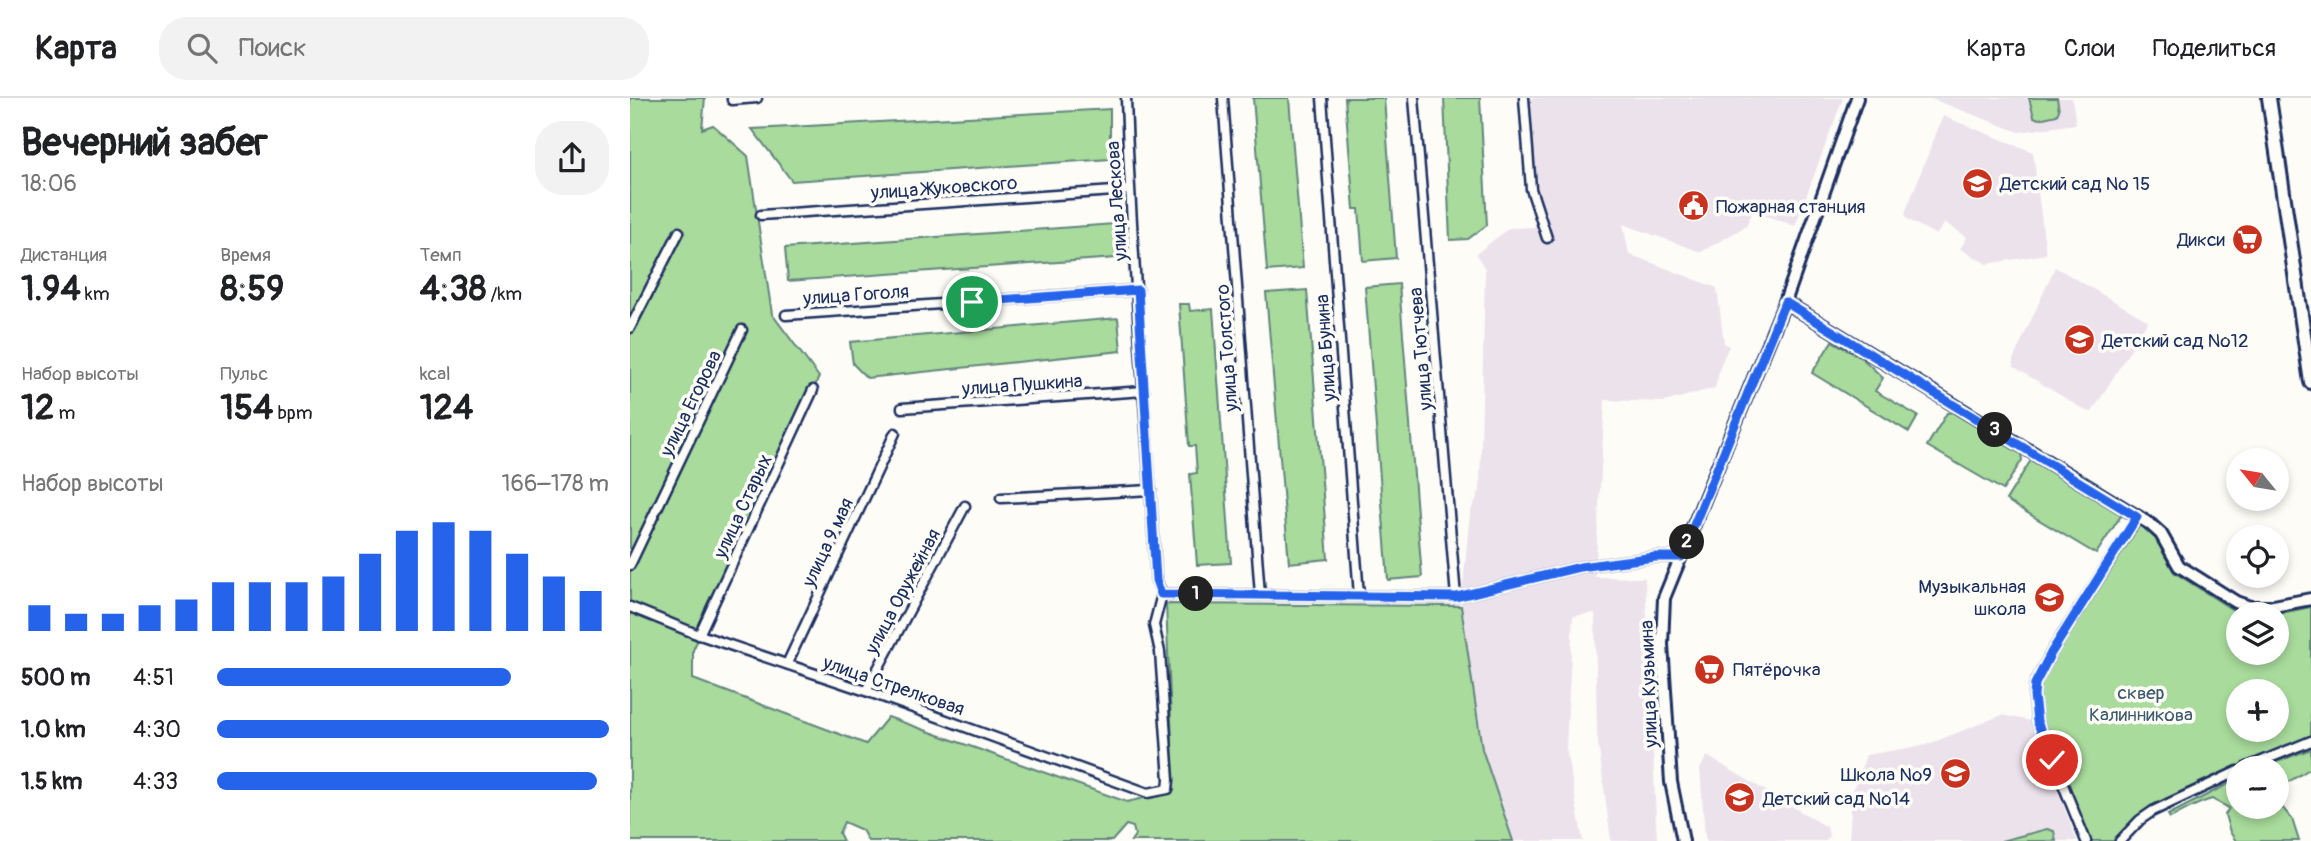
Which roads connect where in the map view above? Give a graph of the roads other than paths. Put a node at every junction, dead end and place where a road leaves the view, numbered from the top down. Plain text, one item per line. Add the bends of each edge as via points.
1 (757, 98) edge
2 (1126, 98) edge
3 (1223, 98) edge
4 (1322, 98) edge
5 (1414, 98) edge
6 (1524, 98) edge
7 (1857, 98) edge
8 (2269, 98) edge
9 (732, 99) edge
10 (1129, 190) junction
11 (761, 215) dead end
12 (679, 232) dead end
13 (1547, 238) dead end
14 (1138, 290) junction
15 (1785, 302) junction
16 (786, 315) dead end
17 (630, 328) edge
18 (742, 330) dead end
19 (2311, 376) edge
20 (813, 390) dead end
21 (1144, 391) junction
22 (902, 408) dead end
23 (895, 433) dead end
24 (1151, 490) junction
25 (1001, 498) dead end
26 (965, 506) dead end
27 (2137, 517) junction
28 (1681, 557) junction
29 (630, 565) edge
30 (1161, 594) junction
31 (1260, 595) junction
32 (1359, 596) junction
33 (1456, 597) junction
34 (2311, 599) edge
35 (630, 607) edge
36 (699, 635) junction
37 (787, 664) junction
38 (866, 691) junction
39 (2311, 741) edge
40 (2274, 756) edge
41 (2226, 777) edge
42 (1683, 841) edge
43 (2086, 841) edge
44 (2120, 841) edge

1 - 9 street
2 - 10 street, улица Лескова
3 - 31 street, улица Толстого
4 - 32 street, улица Бунина
5 - 33 street, улица Тютчева
6 - 13 street via 1531,189
7 - 15 main road, улица Кузьмина
8 - 19 main road
10 - 11 street, улица Жуковского
10 - 14 street, улица Лескова
12 - 17 street
14 - 16 street, улица Гоголя
14 - 21 street, улица Лескова
15 - 27 main road
15 - 28 main road, улица Кузьмина
18 - 29 street, улица Егорова
20 - 36 street, улица Старых
21 - 22 street, улица Пушкина
21 - 24 street, улица Лескова
23 - 37 street, улица 9 мая
24 - 25 street
24 - 30 street, улица Лескова via 1156,580
26 - 38 street, улица Оружейная
27 - 34 main road via 2161,534 2179,566 2236,602 2268,607
27 - 43 street via 2035,684 2037,721
28 - 33 street via 1580,567
28 - 42 main road, улица Кузьмина via 1664,598 1662,623 1671,789
30 - 31 street
30 - 38 street, улица Стрелковая via 1154,625 1160,652 1168,789 1148,793
31 - 32 street
32 - 33 street
35 - 36 street, улица Стрелковая
36 - 37 street, улица Стрелковая
37 - 38 street, улица Стрелковая
39 - 40 street
41 - 44 street via 2153,811

